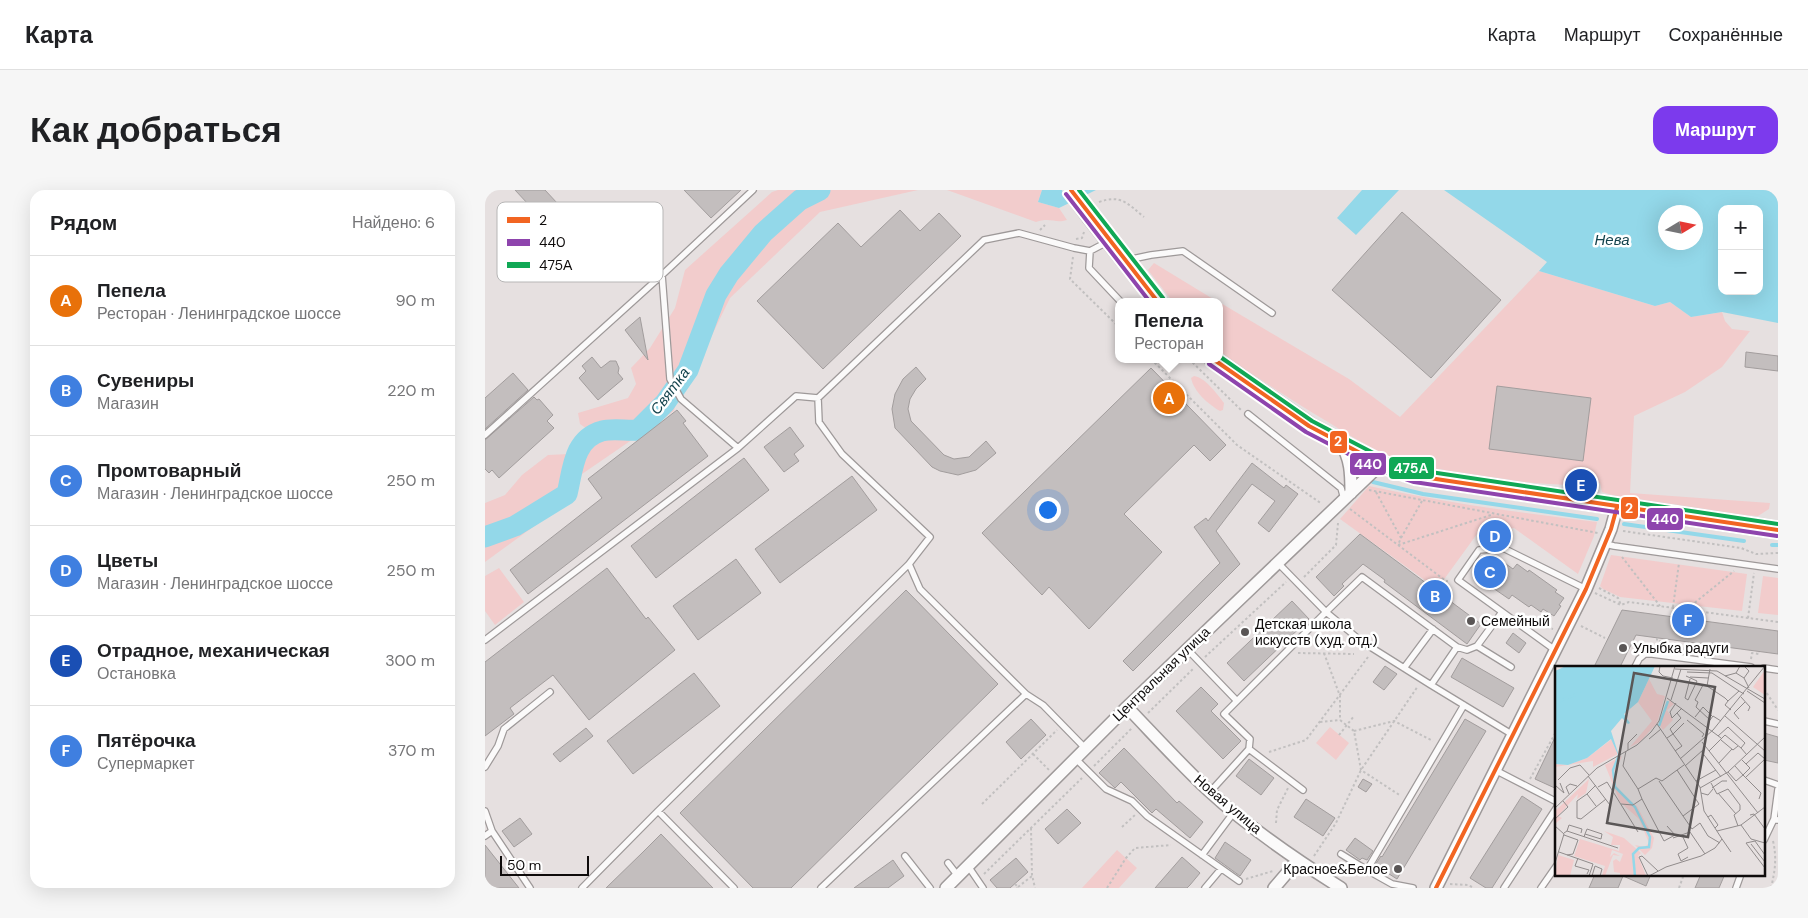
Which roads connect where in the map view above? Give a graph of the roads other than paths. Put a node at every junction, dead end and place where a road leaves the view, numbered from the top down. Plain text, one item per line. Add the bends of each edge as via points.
1 (753, 190) edge
2 (1071, 190) edge
3 (1109, 241) junction
4 (1090, 251) junction
5 (1125, 260) junction
6 (663, 274) edge
7 (654, 282) edge
8 (663, 282) edge
9 (1117, 298) edge
10 (1155, 298) edge
11 (1273, 313) dead end
12 (1219, 363) edge
13 (819, 398) junction
14 (1248, 414) road end
15 (485, 435) edge
16 (1340, 442) junction
17 (738, 448) junction
18 (1381, 464) junction
19 (1347, 496) junction
20 (1617, 507) junction
21 (1778, 530) edge
22 (1605, 544) junction
23 (1278, 563) junction
24 (909, 564) junction
25 (1778, 569) edge
26 (1586, 589) junction
27 (1326, 612) junction
28 (1502, 612) junction
29 (1433, 629) junction
30 (485, 640) edge
31 (1477, 646) junction
32 (1457, 647) junction
33 (1187, 649) junction
34 (1555, 650) junction
35 (1636, 666) edge
36 (1743, 666) edge
37 (1511, 667) dead end
38 (1404, 668) junction
39 (1765, 668) edge
40 (1778, 670) edge
41 (1431, 685) junction
42 (550, 692) dead end
43 (1026, 694) junction
44 (1237, 701) junction
45 (1127, 706) junction
46 (1464, 706) junction
47 (1765, 720) edge
48 (1778, 724) edge
49 (1513, 735) junction
50 (1085, 748) junction
51 (1249, 749) junction
52 (1075, 758) junction
53 (485, 768) edge
54 (1495, 770) junction
55 (1765, 780) edge
56 (1778, 787) edge
57 (1303, 790) dead end
58 (1210, 792) junction
59 (1555, 801) edge
60 (1555, 810) edge
61 (485, 811) edge
62 (658, 812) junction
63 (1234, 812) junction
64 (1776, 820) edge
65 (492, 830) junction
66 (485, 836) edge
67 (1765, 838) edge
68 (1341, 854) dead end
69 (1202, 855) junction
70 (905, 856) dead end
71 (948, 863) dead end
72 (1299, 865) junction
73 (968, 866) junction
74 (1555, 868) edge
75 (1221, 869) junction
76 (1367, 870) junction
77 (959, 876) junction
78 (1740, 876) edge
79 (1239, 881) road end
80 (1437, 887) edge
81 (530, 888) edge
82 (582, 888) edge
83 (734, 888) edge
84 (821, 888) edge
85 (931, 888) edge
86 (945, 888) edge
87 (983, 888) edge
88 (1205, 888) edge
89 (1274, 888) edge
90 (1341, 888) edge
91 (1413, 888) edge
92 (1504, 888) edge
93 (1541, 888) edge
94 (1736, 888) edge

1 - 6 lane
2 - 3 main road, bridge
3 - 4 lane
3 - 5 main road
4 - 9 lane via 1089,268
4 - 13 lane via 1019,233 983,240
5 - 10 main road
5 - 11 lane via 1183,251
7 - 15 lane
8 - 17 lane via 671,379 681,399
12 - 16 main road via 1309,426
13 - 17 lane via 796,396
13 - 24 lane via 819,422 842,454 930,536
14 - 19 lane
16 - 18 main road
16 - 19 street via 1350,464
17 - 30 lane
18 - 19 street, Центральная улица
18 - 20 main road via 1417,476
19 - 23 street, Центральная улица via 1335,514
20 - 21 main road
20 - 22 street
22 - 25 lane via 1754,569
22 - 26 street
23 - 27 lane
23 - 33 street, Центральная улица
24 - 43 lane via 920,589
24 - 62 lane
26 - 28 lane via 1503,548 1479,550 1458,580
26 - 34 street
27 - 29 lane via 1362,577
27 - 38 lane via 1361,641
27 - 44 lane
28 - 31 lane
28 - 34 lane
29 - 32 lane
29 - 38 lane
31 - 32 lane via 1467,650
31 - 37 lane
32 - 41 lane
33 - 44 lane
33 - 45 street, Центральная улица
34 - 49 street
35 - 36 lane via 1645,654
38 - 41 lane
39 - 40 lane
41 - 46 lane
42 - 53 lane via 504,729
43 - 50 lane via 1043,705
43 - 84 lane
44 - 51 lane via 1224,714 1249,739
45 - 50 street, Центральная улица
45 - 58 street, Новая улица
46 - 49 lane
46 - 76 lane
47 - 48 lane
49 - 54 street
50 - 52 street, Центральная улица
51 - 57 lane
51 - 58 lane
52 - 69 lane via 1106,789 1132,801 1147,816
52 - 73 street, Центральная улица
54 - 59 lane
54 - 80 street
55 - 56 lane
56 - 64 lane
58 - 63 street, Новая улица
60 - 92 lane
61 - 65 lane
62 - 82 lane
62 - 83 lane
63 - 69 lane
63 - 72 street, Новая улица
64 - 67 lane
65 - 66 lane
65 - 81 lane
68 - 76 lane
69 - 75 lane
70 - 85 lane
71 - 77 lane
72 - 89 street
72 - 90 street, Новая улица
73 - 77 street, Центральная улица
73 - 87 lane
74 - 93 lane
75 - 79 lane
75 - 88 lane
76 - 91 lane via 1392,884
77 - 86 street, Центральная улица
78 - 94 lane

